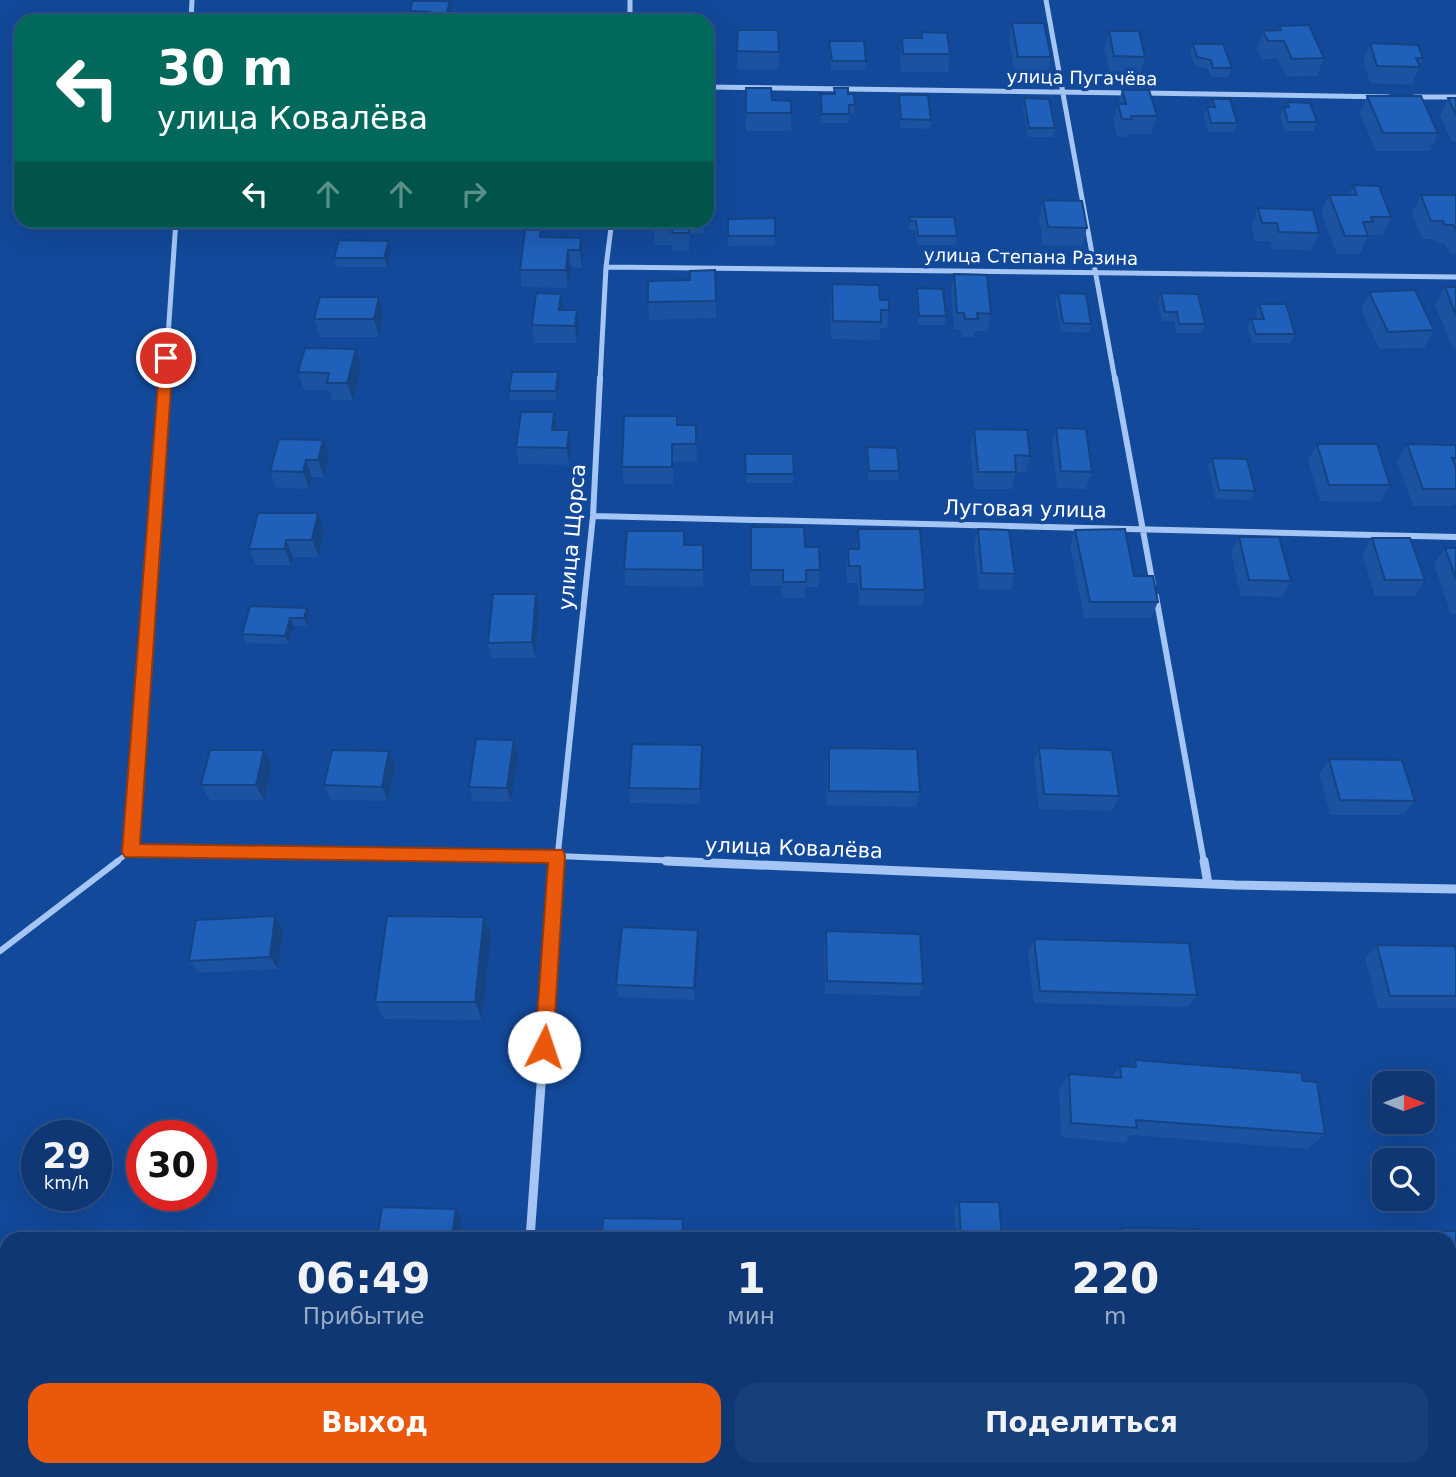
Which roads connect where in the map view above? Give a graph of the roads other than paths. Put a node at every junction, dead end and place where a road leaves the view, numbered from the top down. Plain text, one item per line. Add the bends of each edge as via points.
1 (1046, 0) edge
2 (714, 88) edge
3 (1063, 92) junction
4 (1400, 97) edge
5 (1414, 97) edge
6 (1456, 97) edge
7 (175, 228) edge
8 (611, 228) edge
9 (606, 267) junction
10 (1096, 272) junction
11 (1456, 277) edge
12 (593, 516) junction
13 (1143, 529) junction
14 (1456, 537) edge
15 (131, 852) junction
16 (557, 856) junction
17 (1208, 884) junction
18 (1456, 889) edge
19 (0, 951) edge
20 (530, 1232) edge

1 - 3 street
2 - 3 street, улица Пугачёва
3 - 4 street, улица Пугачёва
3 - 10 street
5 - 6 street
7 - 15 street
8 - 9 street, улица Щорса
9 - 10 street, улица Степана Разина
9 - 12 street, улица Щорса
10 - 11 street, улица Степана Разина
10 - 13 street
12 - 13 street, Луговая улица
12 - 16 street, улица Щорса
13 - 14 street, Луговая улица
13 - 17 street
15 - 16 street, улица Ковалёва
15 - 19 lane
16 - 17 street, улица Ковалёва
16 - 20 street, улица Щорса
17 - 18 street, улица Ковалёва

